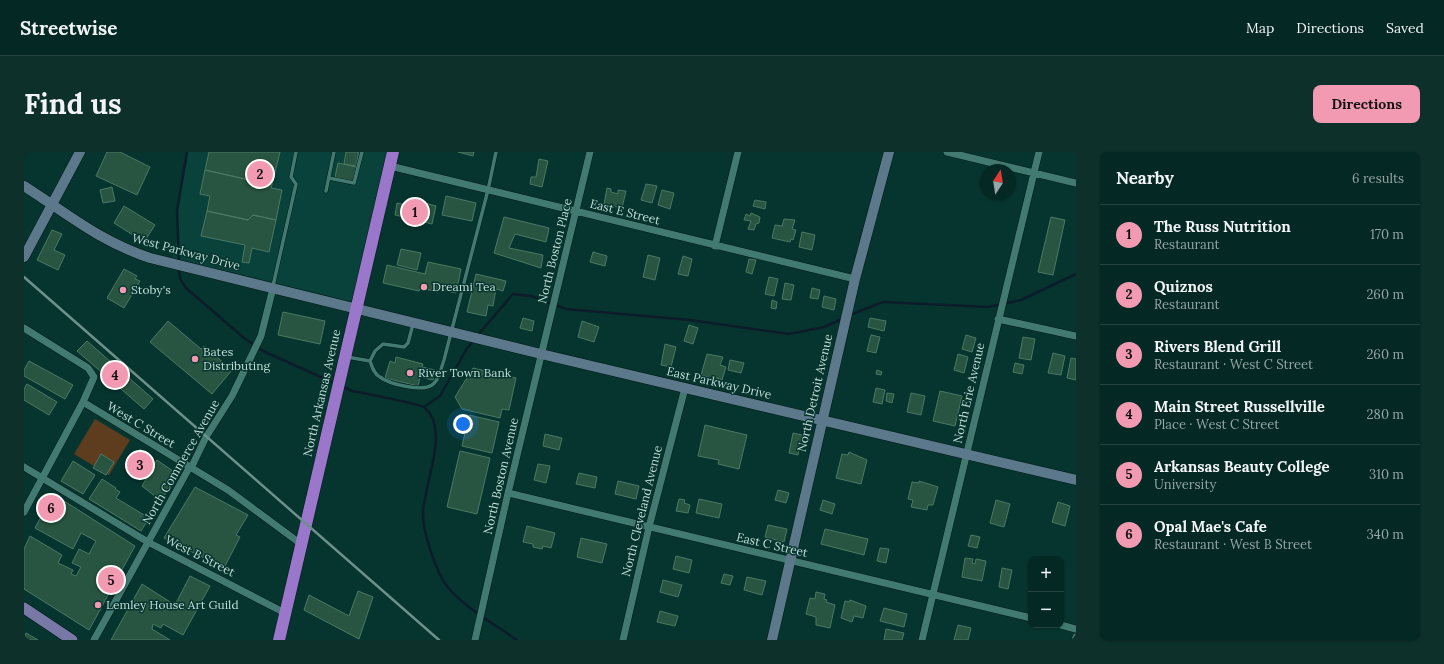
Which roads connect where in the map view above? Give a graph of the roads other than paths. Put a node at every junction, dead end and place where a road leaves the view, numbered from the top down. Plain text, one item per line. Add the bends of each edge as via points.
1 (80, 152) edge
2 (296, 152) edge
3 (334, 152) edge
4 (362, 152) edge
5 (393, 152) edge
6 (496, 152) edge
7 (590, 152) edge
8 (738, 152) edge
9 (889, 152) edge
10 (947, 152) edge
11 (1039, 152) edge
12 (390, 166) junction
13 (1034, 173) junction
14 (329, 178) junction
15 (1076, 183) edge
16 (24, 186) edge
17 (488, 190) junction
18 (326, 191) dead end
19 (52, 205) junction
20 (576, 211) junction
21 (715, 246) junction
22 (24, 257) edge
23 (855, 279) junction
24 (273, 288) junction
25 (356, 308) junction
26 (999, 316) junction
27 (414, 323) junction
28 (24, 328) edge
29 (452, 332) junction
30 (1076, 336) edge
31 (541, 354) junction
32 (345, 357) junction
33 (370, 361) junction
34 (685, 388) junction
35 (83, 402) junction
36 (823, 421) junction
37 (966, 454) junction
38 (24, 467) edge
39 (189, 468) junction
40 (42, 479) junction
41 (1076, 480) edge
42 (508, 493) junction
43 (24, 512) edge
44 (649, 527) junction
45 (148, 542) junction
46 (301, 544) junction
47 (791, 561) junction
48 (933, 594) junction
49 (24, 608) edge
50 (285, 612) junction
51 (1028, 617) edge
52 (1064, 626) edge
53 (1076, 628) edge
54 (72, 640) edge
55 (94, 640) edge
56 (279, 640) edge
57 (476, 640) edge
58 (623, 640) edge
59 (772, 640) edge
60 (922, 640) edge

1 - 19 main road
2 - 24 lane via 291,177 296,184
3 - 14 lane
4 - 14 lane via 354,183
5 - 12 highway, North Arkansas Avenue
6 - 17 lane
7 - 20 street, North Boston Place
8 - 21 street
9 - 23 main road, North Detroit Avenue
10 - 13 street
11 - 13 street, North Erie Avenue
12 - 17 street, East E Street
12 - 25 highway, North Arkansas Avenue
13 - 15 street
13 - 26 street, North Erie Avenue
14 - 18 lane
16 - 19 main road, West Parkway Drive
17 - 20 street, East E Street
17 - 29 lane
19 - 22 main road
19 - 24 main road, West Parkway Drive via 112,243 150,258
20 - 21 street, East E Street
20 - 31 street, North Boston Place
21 - 23 street, East E Street
23 - 36 main road, North Detroit Avenue
24 - 25 main road, West Parkway Drive
24 - 39 street, North Commerce Avenue via 261,336 232,396
25 - 27 main road, East Parkway Drive
25 - 32 highway, North Arkansas Avenue
26 - 30 street
26 - 37 street, North Erie Avenue
27 - 29 main road, East Parkway Drive
27 - 33 lane via 408,343 404,347 383,344 375,351
28 - 35 street via 88,368 94,377
29 - 31 main road, East Parkway Drive
29 - 33 lane via 444,360 432,385 409,387 386,381 378,377
31 - 34 main road, East Parkway Drive
31 - 42 street, North Boston Avenue
32 - 33 lane
32 - 46 highway, North Arkansas Avenue
34 - 36 main road, East Parkway Drive
34 - 44 street, North Cleveland Avenue
35 - 39 street, West C Street
35 - 40 street
36 - 37 main road, East Parkway Drive
36 - 47 main road, North Detroit Avenue
37 - 41 main road, East Parkway Drive
37 - 48 street, North Erie Avenue
38 - 40 street, West B Street
39 - 45 street, North Commerce Avenue
39 - 46 street, West C Street via 228,490
40 - 43 street
40 - 45 street, West B Street
42 - 44 street, East C Street
42 - 57 street, North Boston Avenue
44 - 47 street, East C Street
44 - 58 street, North Cleveland Avenue
45 - 50 street, West B Street
45 - 55 street, North Commerce Avenue
46 - 50 highway, North Arkansas Avenue
47 - 48 street, East C Street
47 - 59 main road, North Detroit Avenue
48 - 51 street, East C Street
48 - 60 street, North Erie Avenue
49 - 54 main road
50 - 56 highway, North Arkansas Avenue
52 - 53 street

